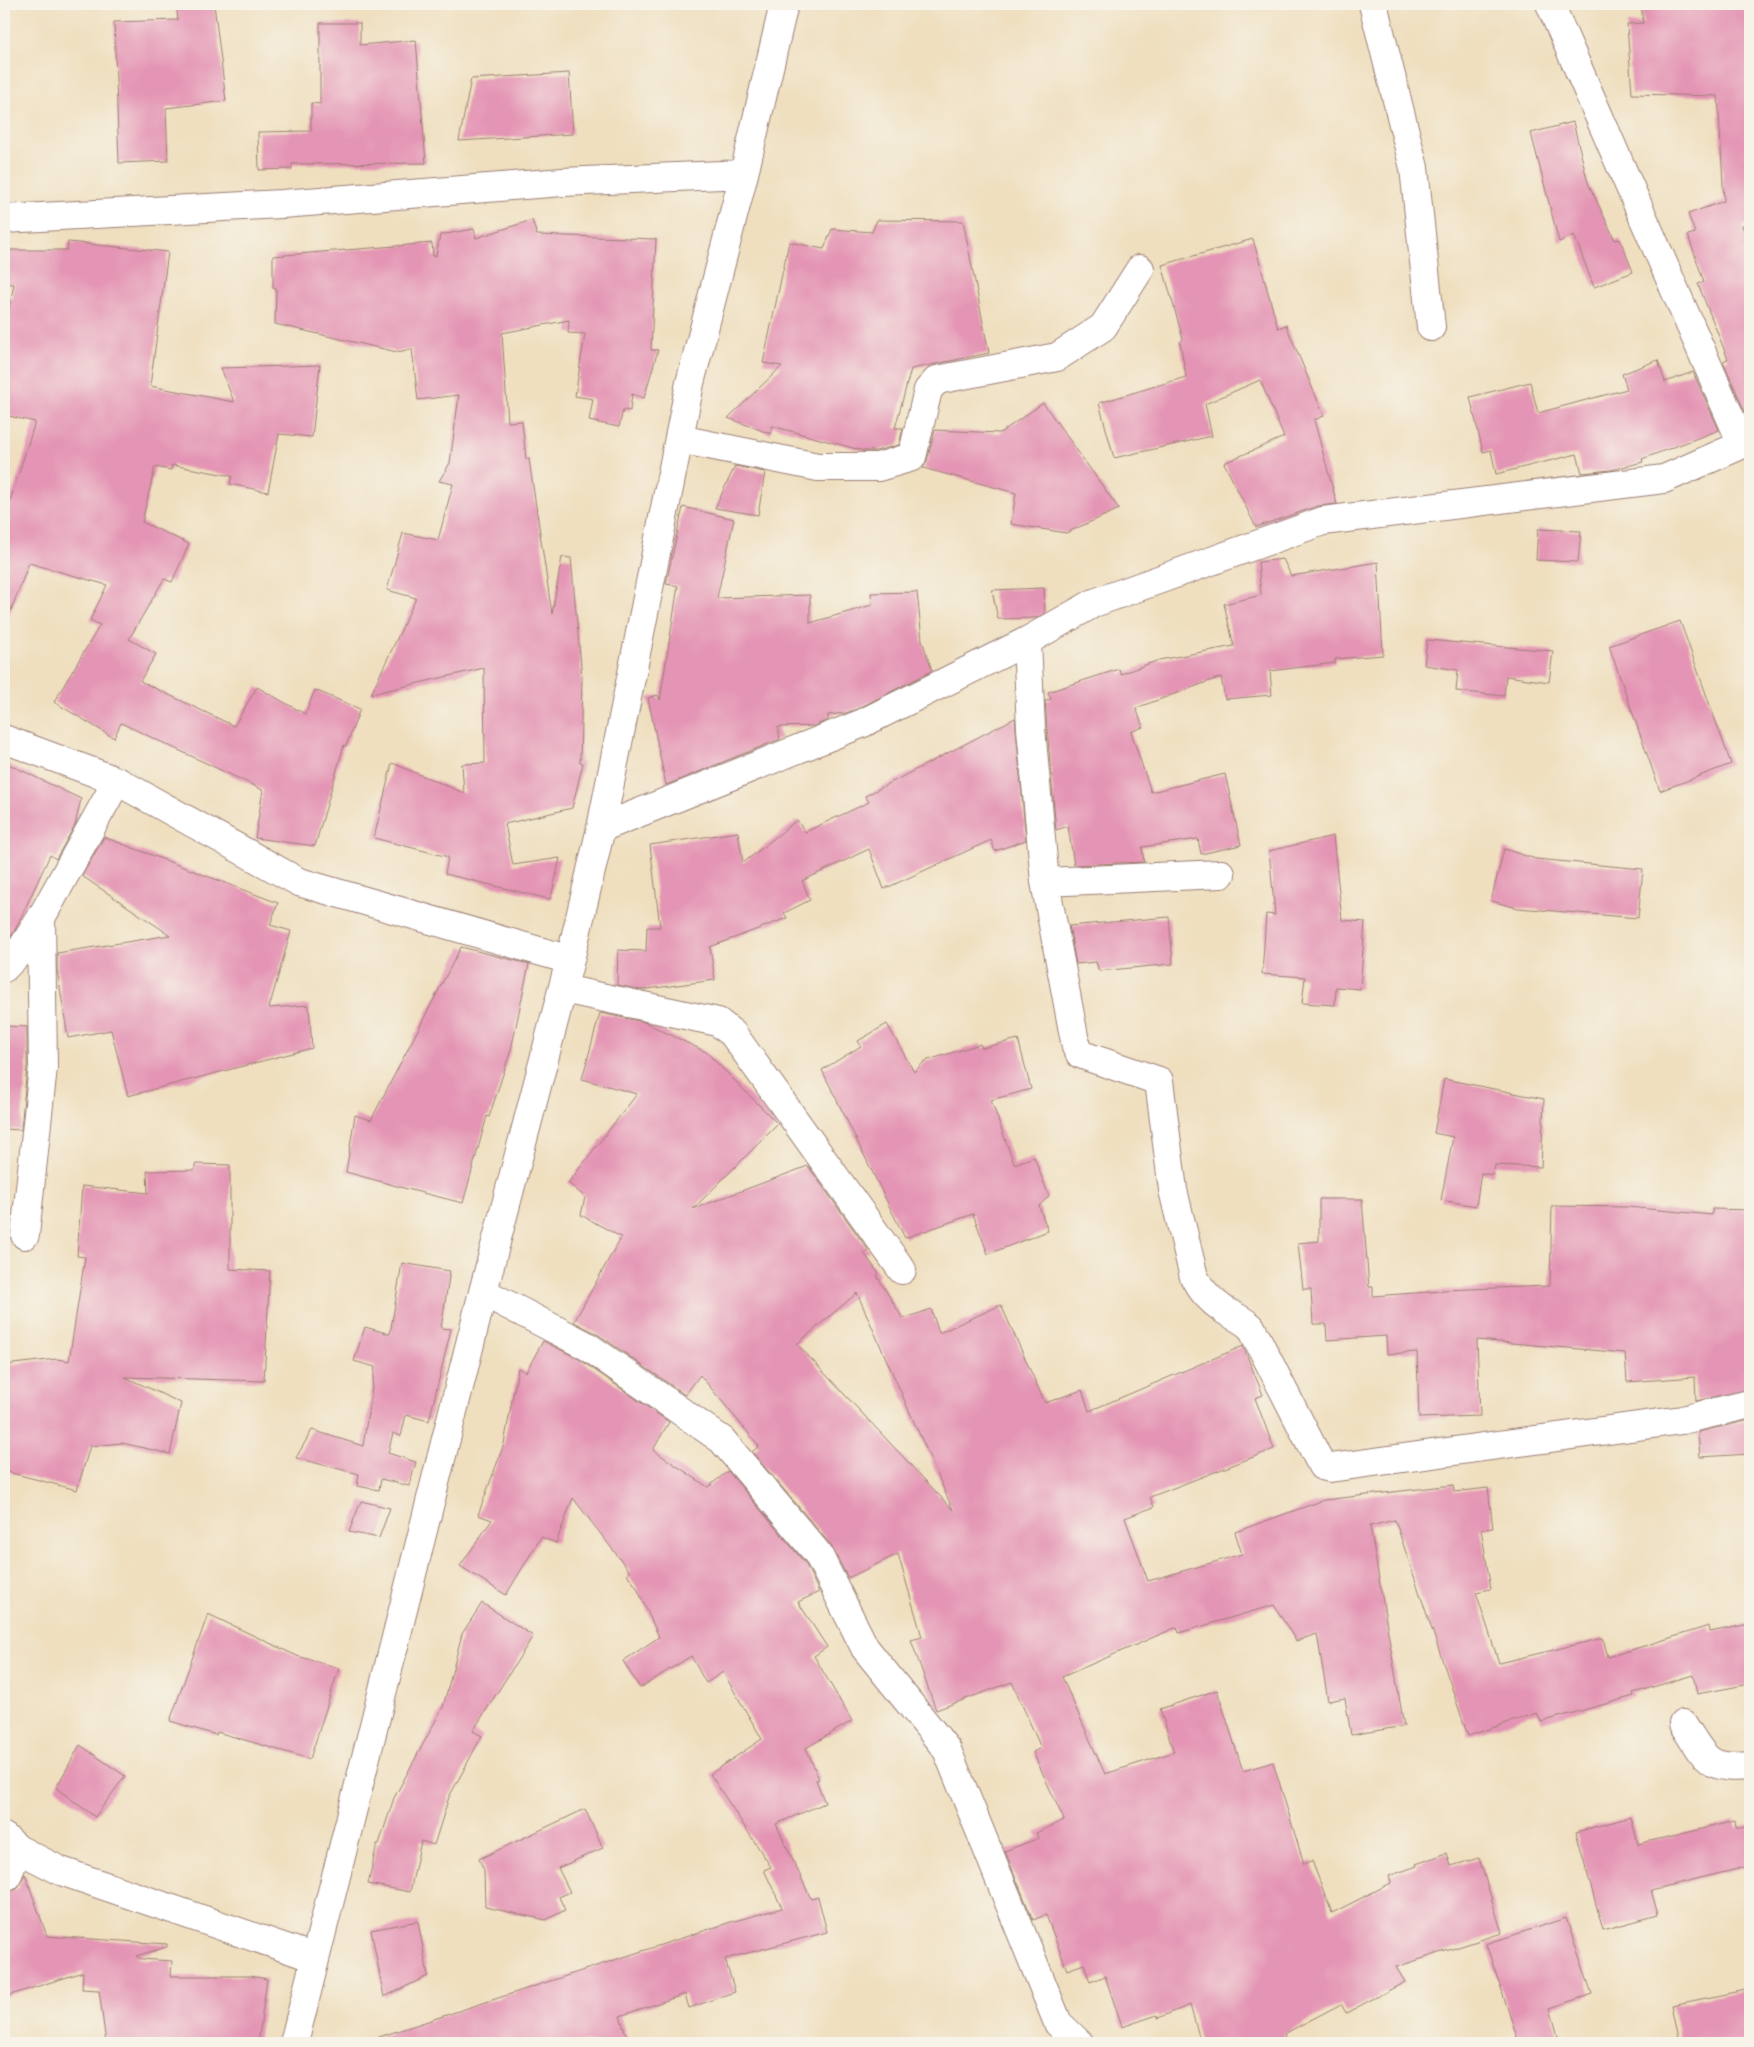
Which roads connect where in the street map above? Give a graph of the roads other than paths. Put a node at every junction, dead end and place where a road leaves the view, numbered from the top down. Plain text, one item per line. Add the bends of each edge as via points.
1 (784, 4) edge
2 (1373, 4) edge
3 (1550, 4) edge
4 (744, 174) junction
5 (4, 219) edge
6 (1140, 269) dead end
7 (1431, 327) dead end
8 (679, 439) junction
9 (1746, 442) edge
10 (1027, 641) junction
11 (4, 739) edge
12 (117, 781) junction
13 (601, 828) junction
14 (1220, 874) dead end
15 (1045, 882) junction
16 (41, 918) junction
17 (570, 960) junction
18 (4, 968) edge
19 (563, 989) junction
20 (25, 1235) dead end
21 (902, 1270) dead end
22 (483, 1292) junction
23 (1750, 1404) edge
24 (1683, 1724) dead end
25 (1750, 1766) edge
26 (11, 1843) edge
27 (4, 1878) edge
28 (315, 1958) junction
29 (294, 2043) edge
30 (1079, 2043) edge

1 - 4 street
2 - 7 street via 1414,168
3 - 9 street
4 - 5 street via 564,182 282,204
4 - 8 street via 690,383
6 - 8 street via 1103,327 1057,357 937,380 928,390 912,457 878,467 818,467
8 - 13 street
9 - 10 street via 1664,479 1323,521 1094,603
10 - 13 street via 863,723
10 - 15 street
11 - 12 street
12 - 16 street
12 - 17 street via 299,882
13 - 17 street
14 - 15 street
15 - 23 street via 1076,1047 1080,1054 1159,1081 1173,1190 1194,1277 1210,1300 1251,1327 1324,1467 1682,1420
16 - 18 street via 18,954
16 - 20 street via 43,1067
17 - 19 street
19 - 21 street via 718,1022 733,1034
19 - 22 street
22 - 28 street
22 - 30 street via 587,1346 722,1440 818,1554 865,1648 947,1750 1058,2023
24 - 25 street via 1701,1752 1712,1762 1729,1768
26 - 27 street via 7,1877
26 - 28 street via 61,1872
28 - 29 street

